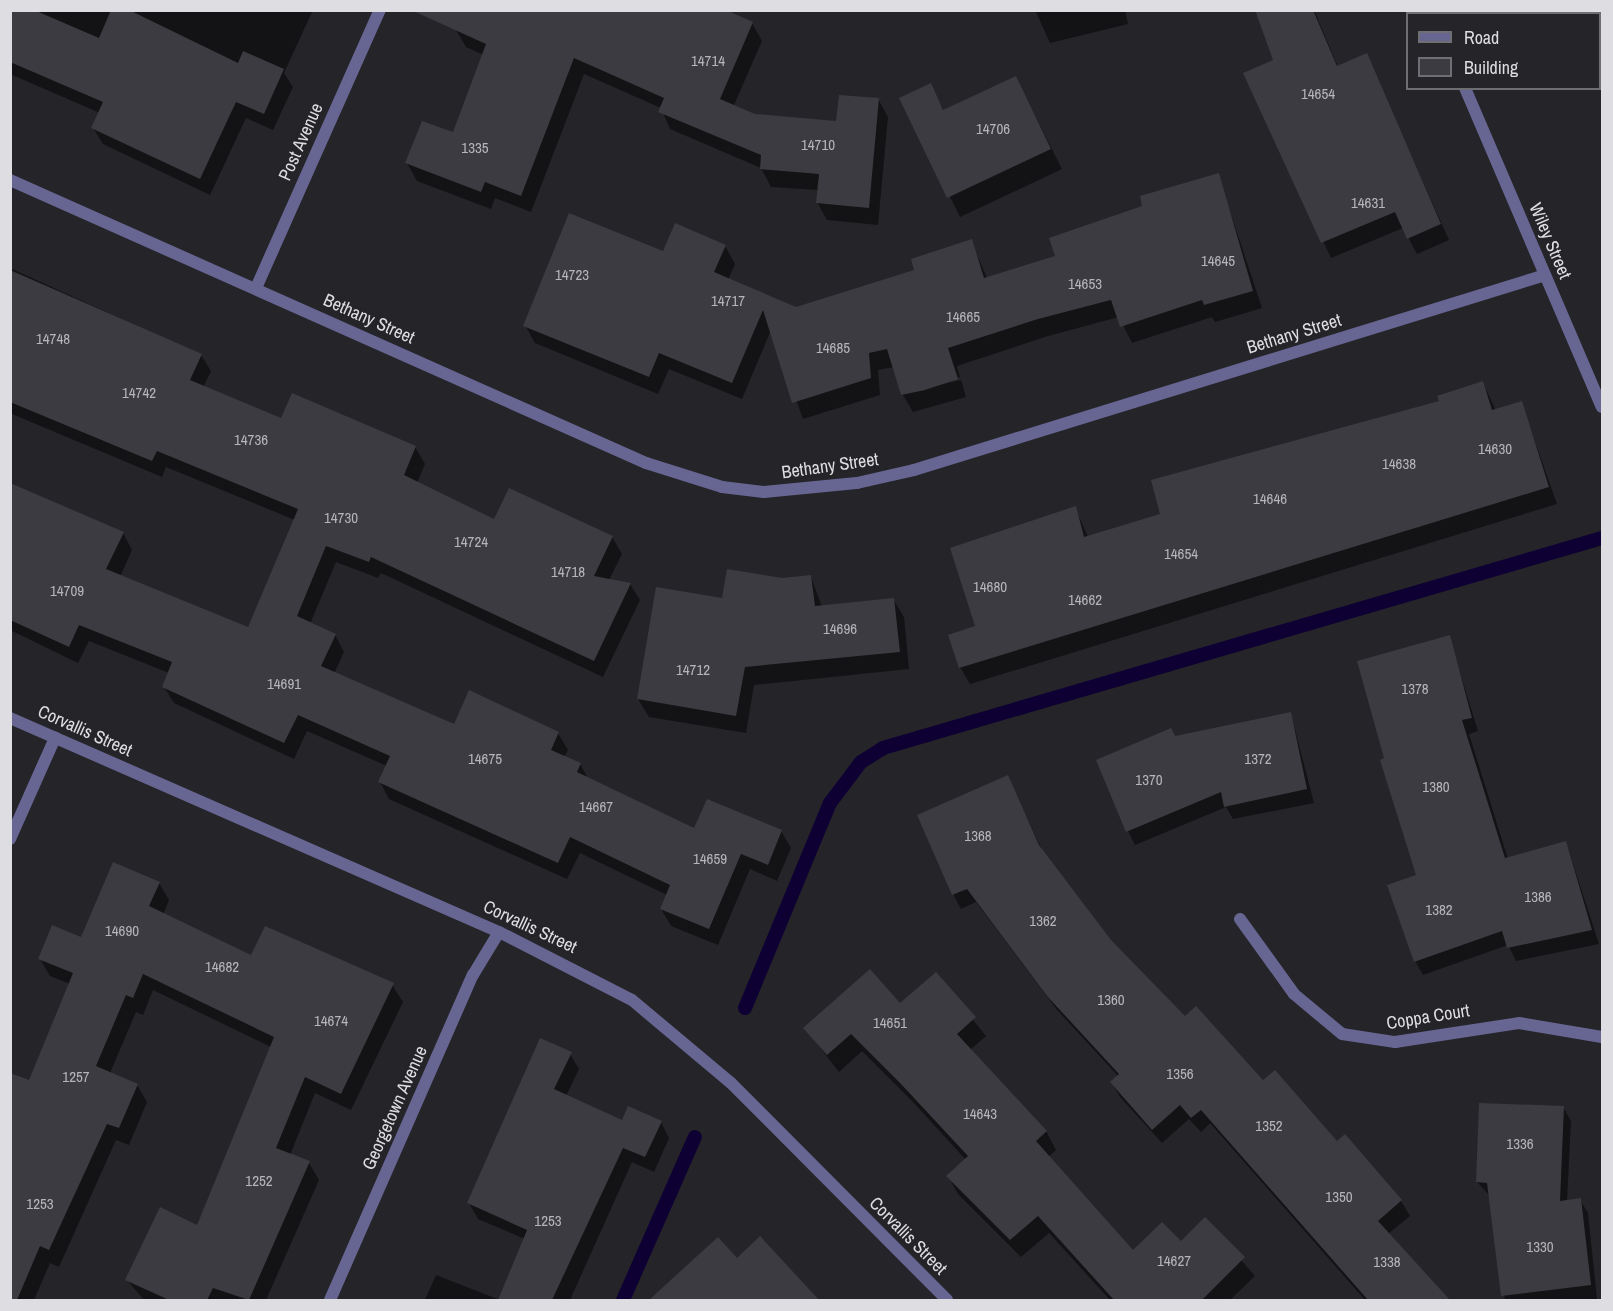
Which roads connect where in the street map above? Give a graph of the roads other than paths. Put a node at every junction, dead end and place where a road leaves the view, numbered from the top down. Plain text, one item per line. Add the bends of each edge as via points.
1 (380, 10) edge
2 (1466, 90) edge
3 (10, 180) edge
4 (1545, 275) junction
5 (256, 288) junction
6 (1602, 407) edge
7 (10, 718) edge
8 (55, 738) junction
9 (10, 839) edge
10 (1240, 919) dead end
11 (499, 932) junction
12 (1602, 1038) edge
13 (330, 1300) edge
14 (947, 1300) edge

1 - 5 street, Post Avenue
2 - 4 street, Wiley Street
3 - 5 street, Bethany Street
4 - 5 street, Bethany Street via 914,470 847,485 764,492 722,487 646,463
4 - 6 street, Wiley Street
7 - 8 street, Corvallis Street
8 - 9 street
8 - 11 street, Corvallis Street
10 - 12 street, Coppa Court via 1294,994 1342,1034 1395,1042 1519,1023
11 - 13 street, Georgetown Avenue via 473,975
11 - 14 street, Corvallis Street via 594,977 671,1030 731,1083

